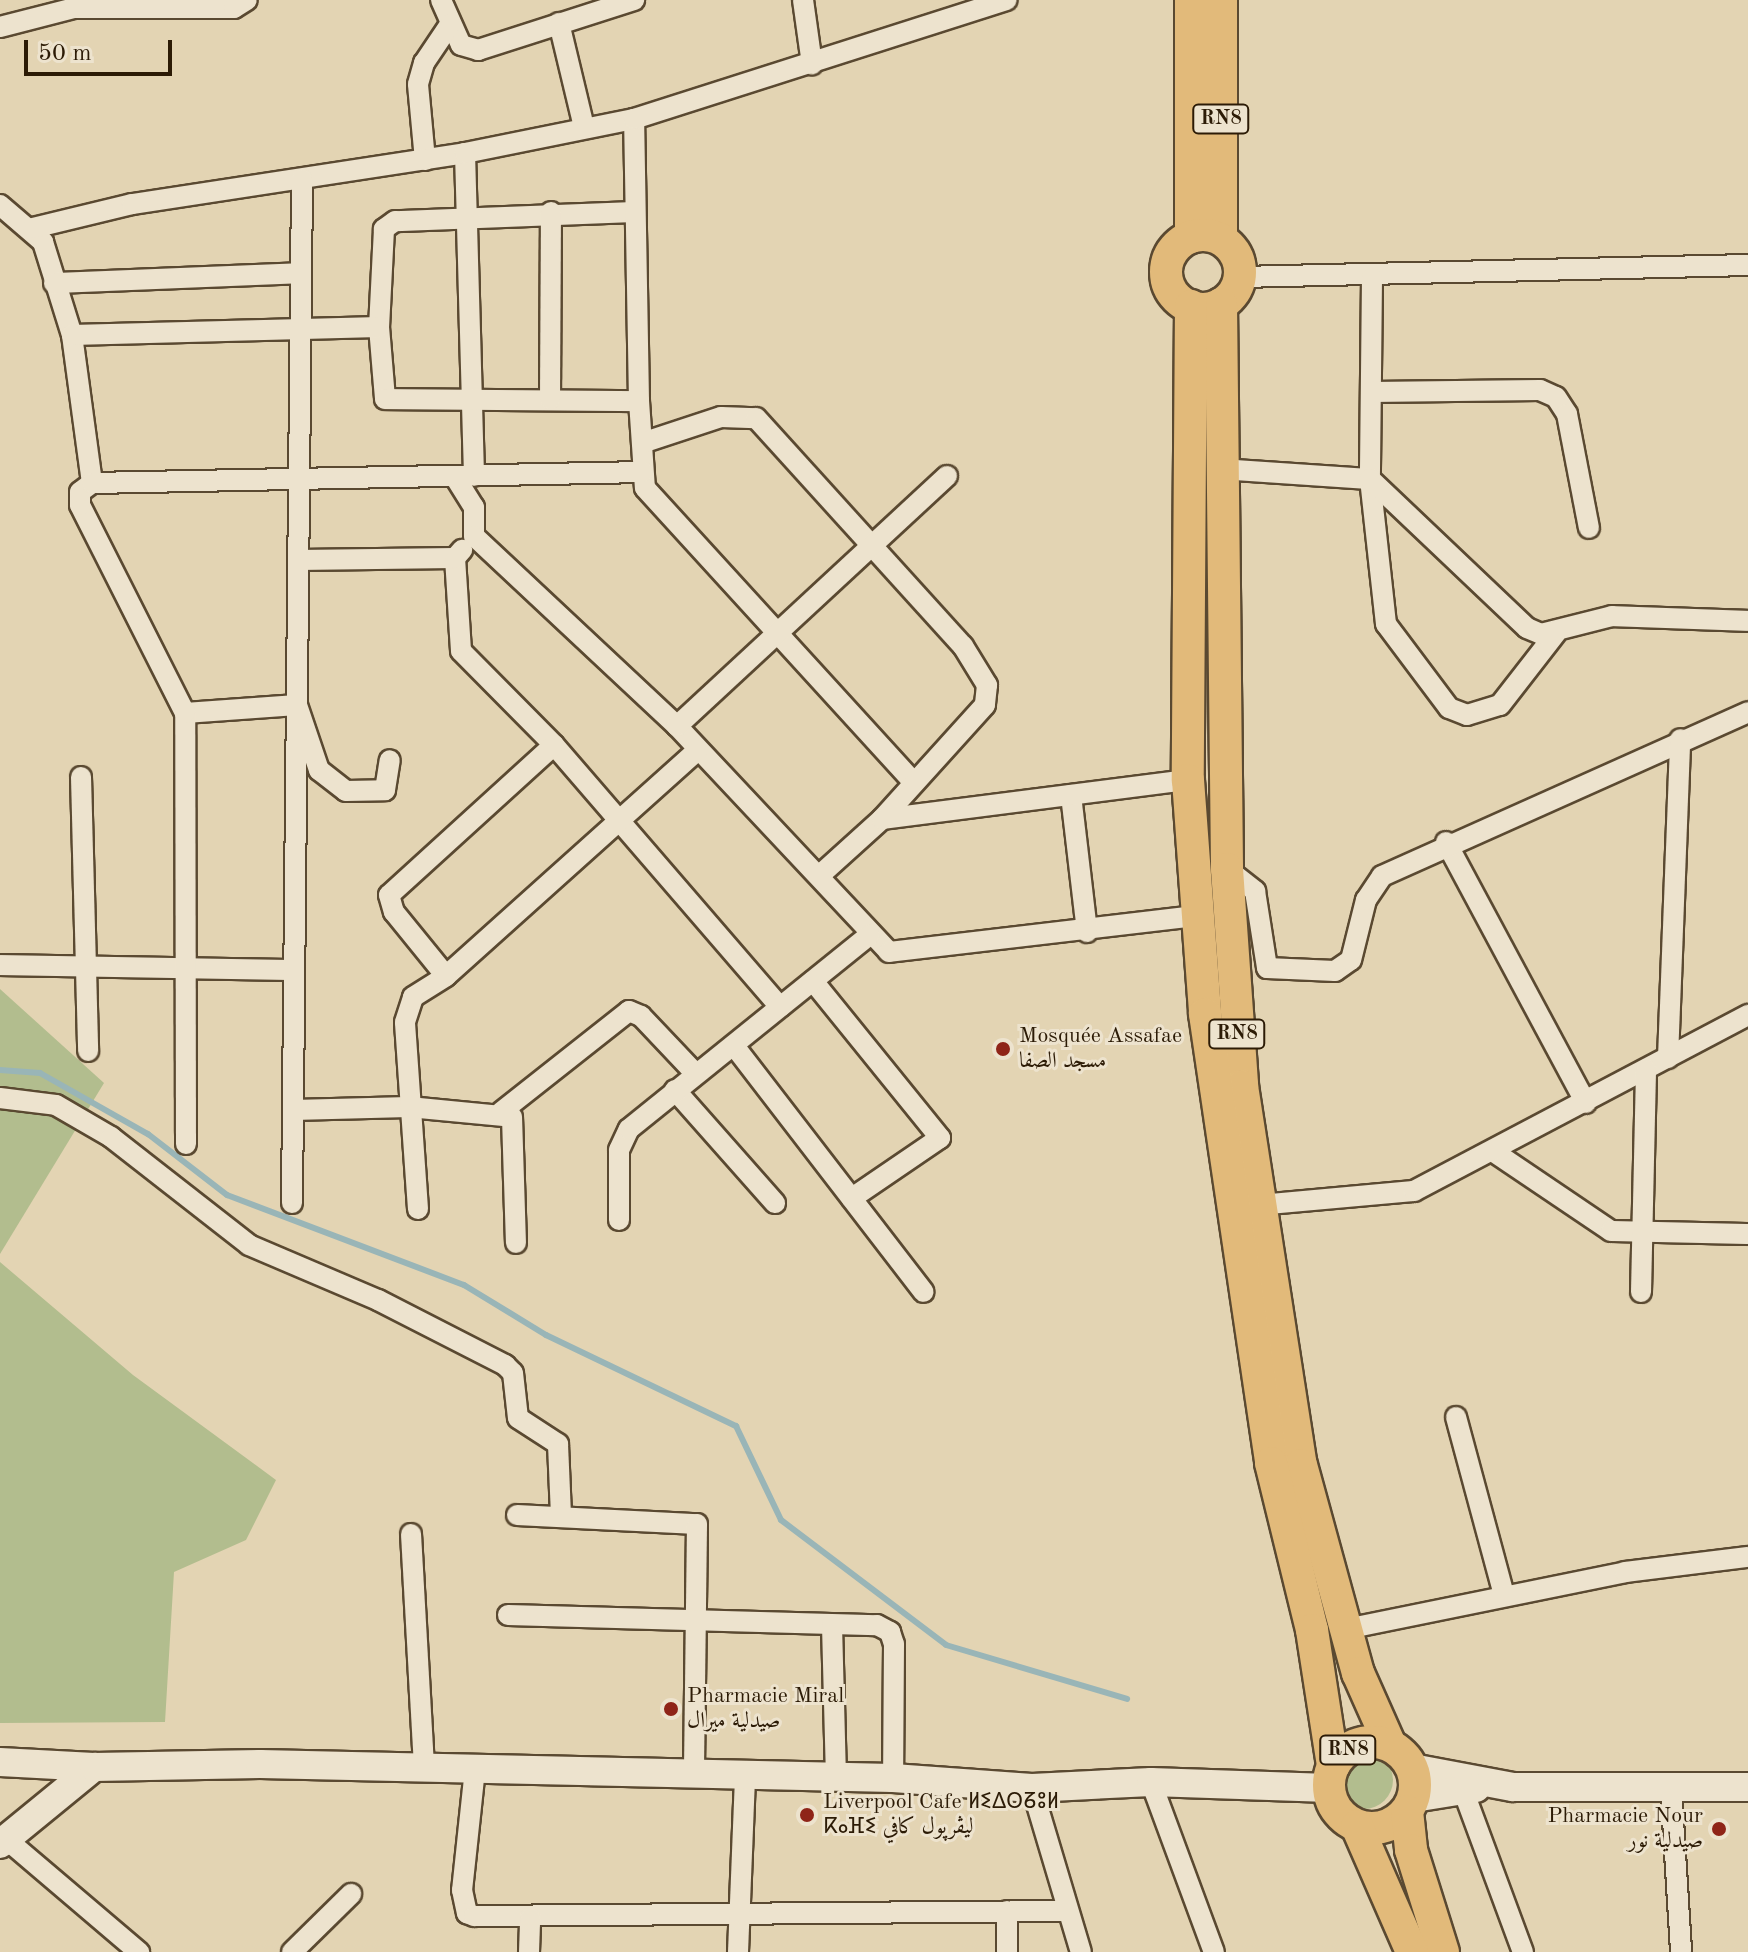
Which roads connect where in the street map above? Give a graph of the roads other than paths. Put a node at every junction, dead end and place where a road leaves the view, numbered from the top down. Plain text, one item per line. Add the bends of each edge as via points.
1 (247, 0) edge
2 (441, 0) edge
3 (634, 0) edge
4 (803, 0) edge
5 (1006, 0) edge
6 (1191, 0) edge
7 (1221, 0) edge
8 (451, 23) junction
9 (559, 23) junction
10 (0, 27) edge
11 (812, 64) junction
12 (634, 119) junction
13 (584, 127) junction
14 (465, 153) junction
15 (425, 160) junction
16 (302, 179) junction
17 (0, 205) edge
18 (551, 212) junction
19 (634, 212) junction
20 (467, 215) junction
21 (33, 228) junction
22 (1206, 238) junction
23 (1748, 265) edge
24 (301, 273) junction
25 (1240, 277) junction
26 (1372, 278) junction
27 (54, 283) junction
28 (1206, 305) junction
29 (379, 327) junction
30 (301, 329) junction
31 (72, 335) junction
32 (1371, 392) junction
33 (550, 399) junction
34 (472, 401) junction
35 (639, 401) junction
36 (642, 443) junction
37 (1219, 469) junction
38 (643, 472) junction
39 (464, 476) junction
40 (947, 476) dead end
41 (1370, 479) junction
42 (299, 480) junction
43 (92, 483) junction
44 (1589, 528) dead end
45 (474, 536) junction
46 (872, 545) junction
47 (455, 558) junction
48 (298, 560) junction
49 (1748, 621) edge
50 (1556, 633) junction
51 (778, 636) junction
52 (297, 705) junction
53 (1748, 712) edge
54 (185, 713) junction
55 (677, 726) junction
56 (1680, 739) junction
57 (554, 745) junction
58 (698, 750) junction
59 (390, 760) dead end
60 (81, 777) dead end
61 (1188, 780) junction
62 (914, 783) junction
63 (1071, 795) junction
64 (882, 819) junction
65 (621, 820) junction
66 (1446, 842) junction
67 (1227, 869) junction
68 (819, 876) junction
69 (1196, 916) junction
70 (1087, 932) junction
71 (869, 935) junction
72 (0, 965) edge
73 (86, 967) junction
74 (184, 968) junction
75 (294, 970) junction
76 (446, 976) junction
77 (813, 981) junction
78 (780, 1007) junction
79 (1748, 1015) edge
80 (735, 1047) junction
81 (88, 1051) dead end
82 (1668, 1058) junction
83 (1646, 1070) junction
84 (694, 1072) junction
85 (675, 1090) junction
86 (0, 1098) edge
87 (1586, 1103) junction
88 (409, 1107) junction
89 (293, 1110) junction
90 (501, 1112) junction
91 (186, 1144) dead end
92 (1494, 1152) junction
93 (852, 1198) junction
94 (292, 1203) dead end
95 (775, 1203) dead end
96 (1259, 1205) junction
97 (418, 1209) dead end
98 (619, 1220) dead end
99 (1644, 1234) junction
100 (1748, 1234) edge
101 (516, 1243) dead end
102 (924, 1292) dead end
103 (1641, 1292) dead end
104 (1456, 1417) dead end
105 (517, 1515) dead end
106 (561, 1516) junction
107 (411, 1534) dead end
108 (1748, 1557) edge
109 (1504, 1595) junction
110 (508, 1615) dead end
111 (698, 1622) junction
112 (832, 1625) junction
113 (1346, 1629) junction
114 (1390, 1745) junction
115 (0, 1762) edge
116 (94, 1767) junction
117 (424, 1768) junction
118 (475, 1769) junction
119 (694, 1774) junction
120 (745, 1775) junction
121 (836, 1777) junction
122 (1331, 1777) junction
123 (893, 1778) junction
124 (1151, 1782) junction
125 (1498, 1785) junction
126 (1671, 1787) junction
127 (1748, 1787) edge
128 (1032, 1788) junction
129 (1463, 1790) junction
130 (1411, 1792) junction
131 (1357, 1826) junction
132 (3, 1841) edge
133 (351, 1894) dead end
134 (1007, 1911) junction
135 (1065, 1911) junction
136 (738, 1915) junction
137 (530, 1918) junction
138 (139, 1952) edge
139 (292, 1952) edge
140 (529, 1952) edge
141 (738, 1952) edge
142 (1007, 1952) edge
143 (1081, 1952) edge
144 (1214, 1952) edge
145 (1412, 1952) edge
146 (1443, 1952) edge
147 (1523, 1952) edge
148 (1681, 1952) edge

1 - 10 street via 234,8 74,8
2 - 8 street
3 - 9 street
4 - 11 street
5 - 11 street
6 - 22 main road, RN8
7 - 22 main road, RN8
8 - 9 street via 461,45 478,50
8 - 15 street via 424,63 418,84
9 - 13 street
11 - 12 street
12 - 13 street
12 - 19 street
13 - 14 street
14 - 15 street
14 - 20 street
15 - 16 street
16 - 21 street via 132,204
16 - 24 street
17 - 21 street
18 - 19 street
18 - 20 street
18 - 33 street
19 - 35 street
20 - 29 street via 395,221 384,229
20 - 34 street
21 - 27 street
22 - 25 main road, RN8 via 1238,259
22 - 28 main road via 1175,248 1167,267 1175,295
23 - 26 street
24 - 27 street
24 - 30 street
25 - 26 street
25 - 28 main road
26 - 32 street
27 - 31 street
28 - 37 main road, RN8
28 - 61 main road, RN8
29 - 30 street
29 - 34 street via 385,399
30 - 31 street
30 - 42 street
31 - 43 street
32 - 41 street
32 - 44 street via 1540,390 1556,397 1567,414
33 - 34 street
33 - 35 street
34 - 39 street
35 - 36 street
36 - 38 street
36 - 46 street via 721,417 756,418
37 - 41 street
37 - 67 main road, RN8
38 - 39 street
38 - 51 street via 645,488
39 - 42 street
39 - 45 street via 474,507
40 - 46 street
41 - 50 street via 1527,628
41 - 50 street via 1380,608 1449,708 1467,715 1500,705
42 - 43 street
42 - 48 street
43 - 54 street via 80,492 80,505
45 - 47 street
45 - 55 street
46 - 51 street
46 - 62 street via 963,646 987,685 985,705
47 - 48 street
47 - 57 street via 461,651
48 - 52 street
49 - 50 street via 1612,616
51 - 55 street
51 - 62 street
52 - 54 street
52 - 59 street via 319,770 346,791 385,790
52 - 75 street
53 - 56 street
54 - 74 street
55 - 58 street
56 - 66 street
56 - 82 street
57 - 65 street
57 - 76 street via 389,895 394,912
58 - 65 street
58 - 68 street
60 - 73 street
61 - 63 street
61 - 69 main road, RN8
62 - 64 street
63 - 64 street
63 - 70 street
64 - 68 street
65 - 76 street
65 - 78 street
66 - 67 street via 1375,881 1351,960 1325,973 1267,968 1255,891
66 - 87 street
67 - 96 main road, RN8 via 1242,1086
68 - 71 street
69 - 70 street
69 - 122 main road, RN8 via 1217,1124 1271,1463 1312,1630
70 - 71 street via 898,953
71 - 77 street
72 - 73 street
73 - 74 street
73 - 81 street
74 - 75 street
74 - 91 street
75 - 89 street
76 - 88 street via 413,997 407,1011
77 - 78 street
77 - 93 street via 940,1138
78 - 80 street
79 - 82 street
80 - 84 street
80 - 93 street
82 - 83 street
83 - 87 street
83 - 99 street
84 - 85 street
84 - 90 street via 641,1016 629,1011
85 - 95 street
85 - 98 street via 620,1142
86 - 106 street via 56,1105 111,1137 249,1245 378,1300 505,1365 513,1373 518,1418 558,1444
87 - 92 street
88 - 89 street
88 - 90 street
88 - 97 street
89 - 94 street
90 - 101 street via 512,1117 516,1131
92 - 96 street via 1414,1191
92 - 99 street via 1611,1231
93 - 102 street
96 - 113 main road, RN8 via 1301,1465
99 - 100 street
99 - 103 street
104 - 109 street
105 - 106 street
106 - 111 street via 694,1521 699,1528
107 - 117 street
108 - 109 street
109 - 113 street
110 - 111 street
111 - 112 street
111 - 119 street
112 - 121 street
112 - 123 street via 877,1625 890,1632
113 - 114 main road, RN8
114 - 122 main road, RN8 via 1364,1742
114 - 130 main road, RN8
115 - 116 street
116 - 117 street
116 - 132 street
117 - 118 street
118 - 119 street
118 - 137 street via 463,1903 474,1916
119 - 120 street
120 - 121 street
120 - 136 street
121 - 123 street
122 - 124 street
122 - 131 main road, RN8 via 1338,1811
123 - 128 street
124 - 128 street
124 - 144 street
125 - 126 street
125 - 129 street
125 - 130 street
126 - 127 street
126 - 148 street
128 - 135 street
129 - 130 street
129 - 147 street
130 - 131 main road via 1384,1827
130 - 146 main road via 1411,1850
131 - 145 main road, RN8
132 - 138 street
133 - 139 street
134 - 135 street
134 - 136 street
134 - 142 street
135 - 143 street
136 - 137 street
136 - 141 street
137 - 140 street

